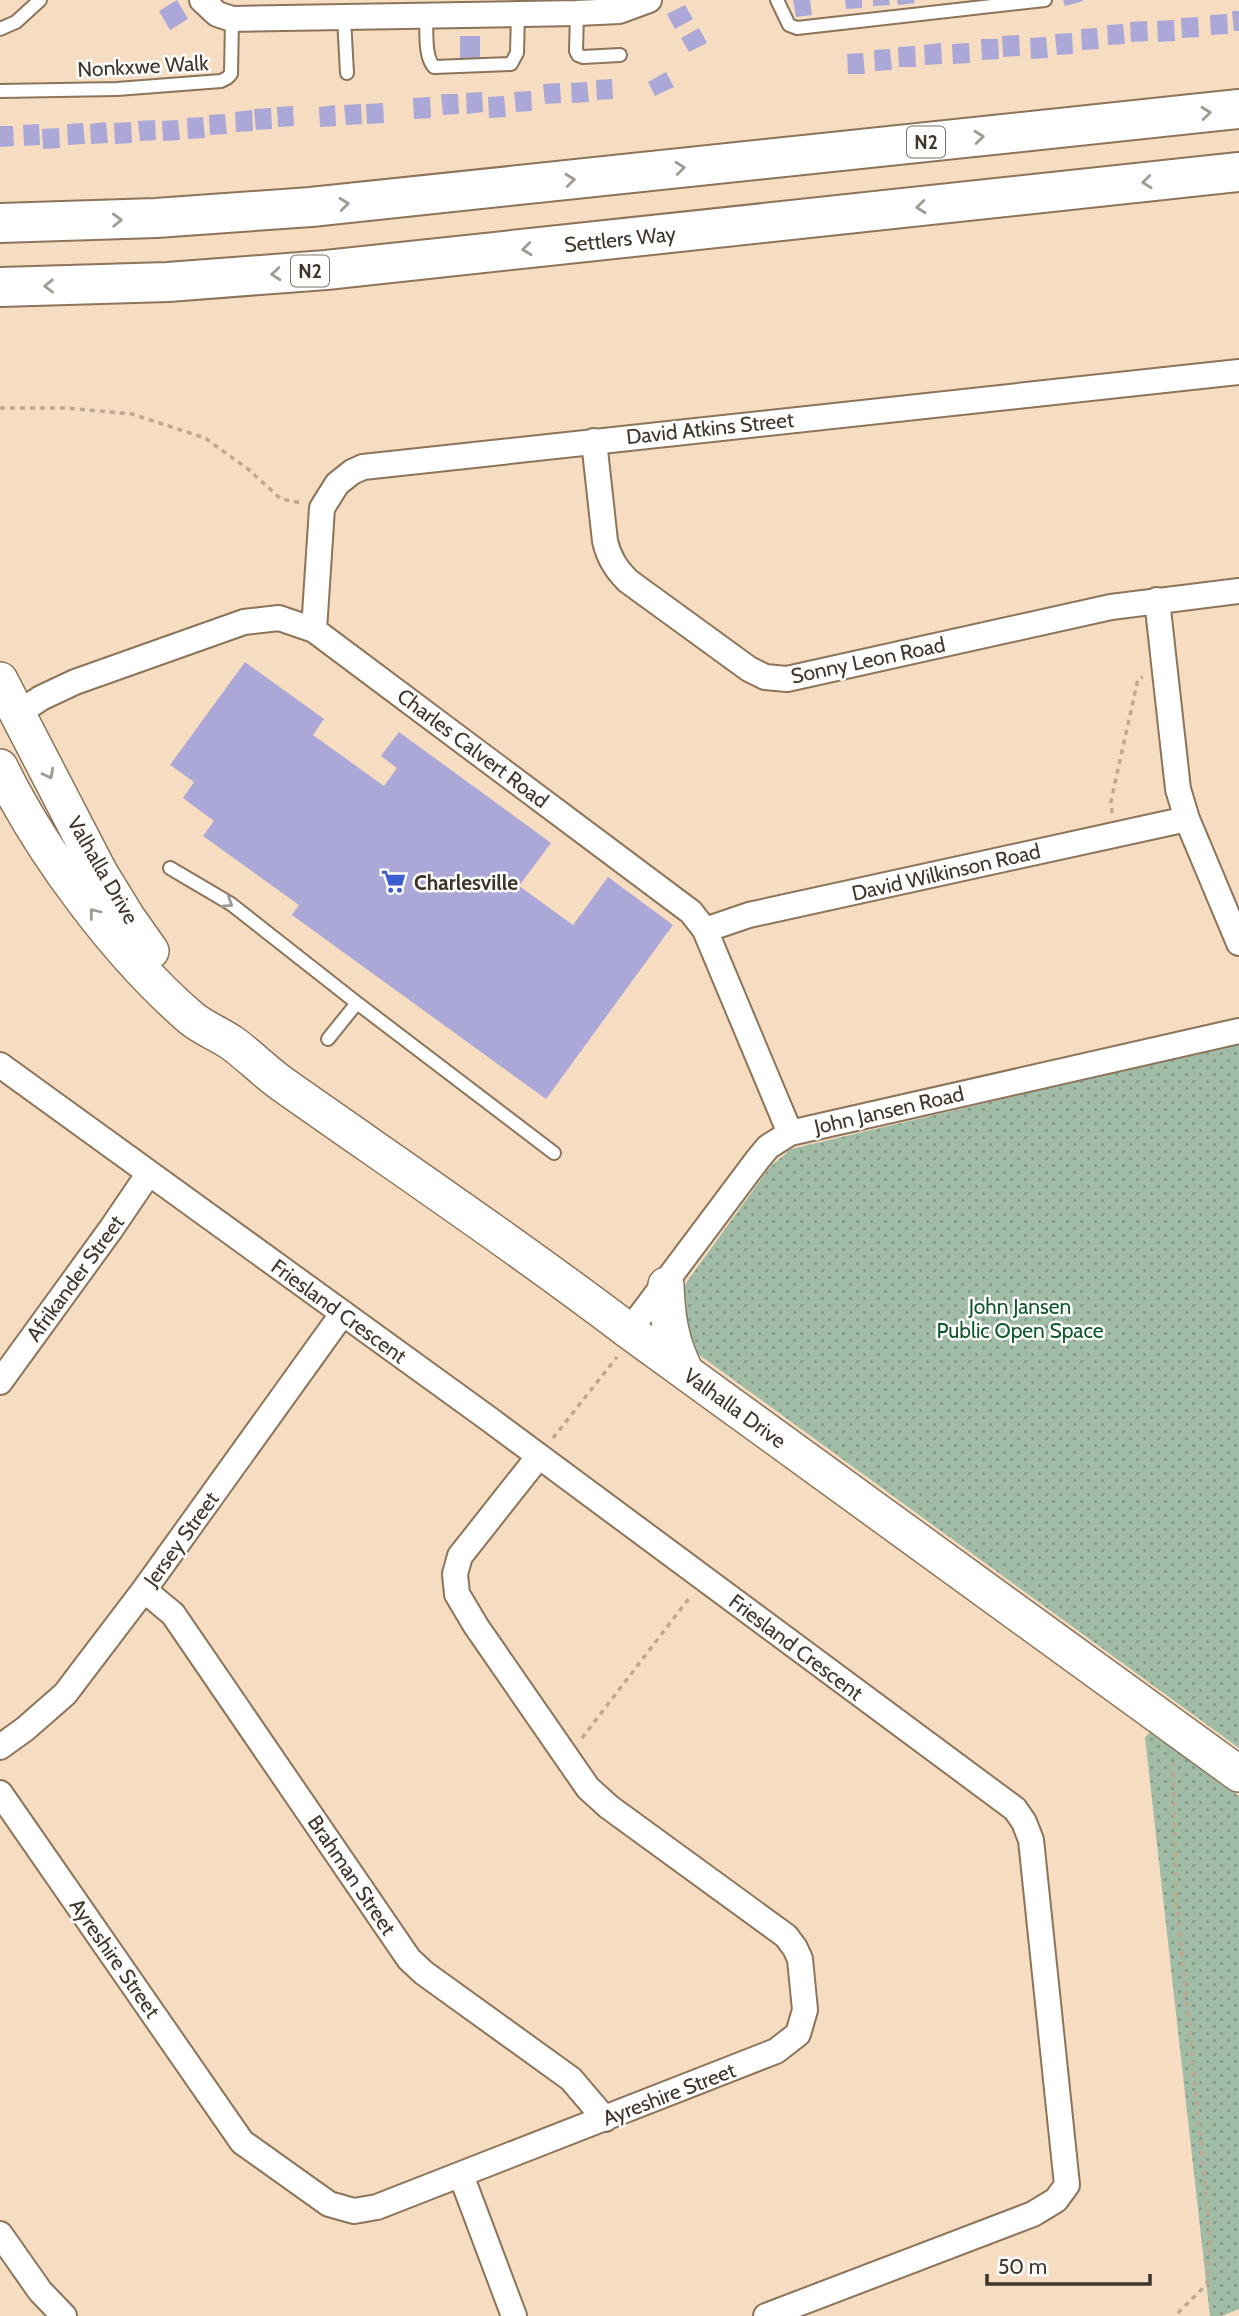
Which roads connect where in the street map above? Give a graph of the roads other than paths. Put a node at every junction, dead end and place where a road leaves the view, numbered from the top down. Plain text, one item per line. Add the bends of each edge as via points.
1 (40, 0) edge
2 (202, 0) edge
3 (649, 0) edge
4 (776, 0) edge
5 (1045, 0) edge
6 (503, 9) edge
7 (354, 12) edge
8 (577, 13) junction
9 (426, 15) junction
10 (233, 19) junction
11 (0, 29) edge
12 (620, 55) dead end
13 (347, 73) dead end
14 (0, 91) edge
15 (1239, 109) edge
16 (1239, 172) edge
17 (0, 223) edge
18 (0, 287) edge
19 (1239, 372) edge
20 (594, 441) junction
21 (1239, 591) edge
22 (1157, 600) junction
23 (314, 629) junction
24 (0, 680) edge
25 (9, 720) edge
26 (0, 767) edge
27 (1187, 819) junction
28 (170, 868) dead end
29 (705, 930) junction
30 (1239, 943) edge
31 (357, 1003) junction
32 (1239, 1031) edge
33 (328, 1039) dead end
34 (232, 1043) junction
35 (0, 1065) edge
36 (790, 1133) junction
37 (554, 1153) dead end
38 (149, 1173) junction
39 (666, 1285) junction
40 (343, 1313) junction
41 (623, 1344) junction
42 (686, 1372) junction
43 (0, 1382) edge
44 (539, 1456) junction
45 (144, 1590) junction
46 (0, 1746) edge
47 (1239, 1773) edge
48 (0, 1793) edge
49 (604, 2119) junction
50 (461, 2175) junction
51 (0, 2234) edge
52 (64, 2316) edge
53 (514, 2316) edge
54 (766, 2316) edge

1 - 11 lane via 16,22
2 - 10 street via 217,14
3 - 8 street via 619,11
4 - 5 lane via 789,25 797,28
6 - 8 street
6 - 9 street
6 - 9 lane via 517,53 511,64 430,65
7 - 9 street
7 - 10 street
7 - 13 lane
8 - 12 lane via 579,55
10 - 14 lane, Nonkxwe Walk via 231,74 221,81
17 -> 15 highway, N2 via 311,207
16 -> 18 highway, Settlers Way / N2 via 300,272
19 - 20 street, David Atkins Street
20 - 22 street, Sonny Leon Road via 605,541 620,573 765,677 787,679
20 - 23 street, David Atkins Street via 363,467 352,472 337,484 322,508
21 - 22 street, Sonny Leon Road
22 - 27 street via 1178,789
23 - 25 street, Charles Calvert Road via 279,618 244,622 75,682
23 - 29 street, Charles Calvert Road via 682,904
24 - 25 main road, Valhalla Drive
25 -> 34 main road, Valhalla Drive via 127,917
34 -> 26 main road, Valhalla Drive via 193,1019 104,926 75,889
27 - 29 street, David Wilkinson Road via 749,915
27 - 30 street
28 -> 31 lane via 231,904
29 - 36 street, Charles Calvert Road
31 - 33 lane
31 - 37 lane
32 - 36 street, John Jansen Road
34 - 41 main road, Valhalla Drive via 276,1080 548,1270
35 - 38 street, Friesland Crescent
36 - 39 street, John Jansen Road via 758,1159
38 - 40 street, Friesland Crescent
38 - 43 street, Afrikander Street
39 - 41 street, John Jansen Road
39 - 42 main road via 671,1337
40 - 44 street, Friesland Crescent
40 - 45 street, Jersey Street
41 - 42 main road, Valhalla Drive
42 - 47 main road, Valhalla Drive
44 - 49 street, Ayreshire Street via 460,1556 455,1574 457,1594 588,1788 786,1936 800,1959 804,1995 798,2034 776,2051
44 - 54 street, Friesland Crescent via 1015,1809 1031,1840 1067,2185 1056,2200 1033,2214
45 - 46 street, Jersey Street via 65,1694
45 - 49 street, Brahman Street via 173,1614 410,1959 571,2079
48 - 50 street, Ayreshire Street via 242,2142 329,2204 354,2211 377,2207
49 - 50 street, Ayreshire Street
50 - 53 street
51 - 52 street via 40,2291

